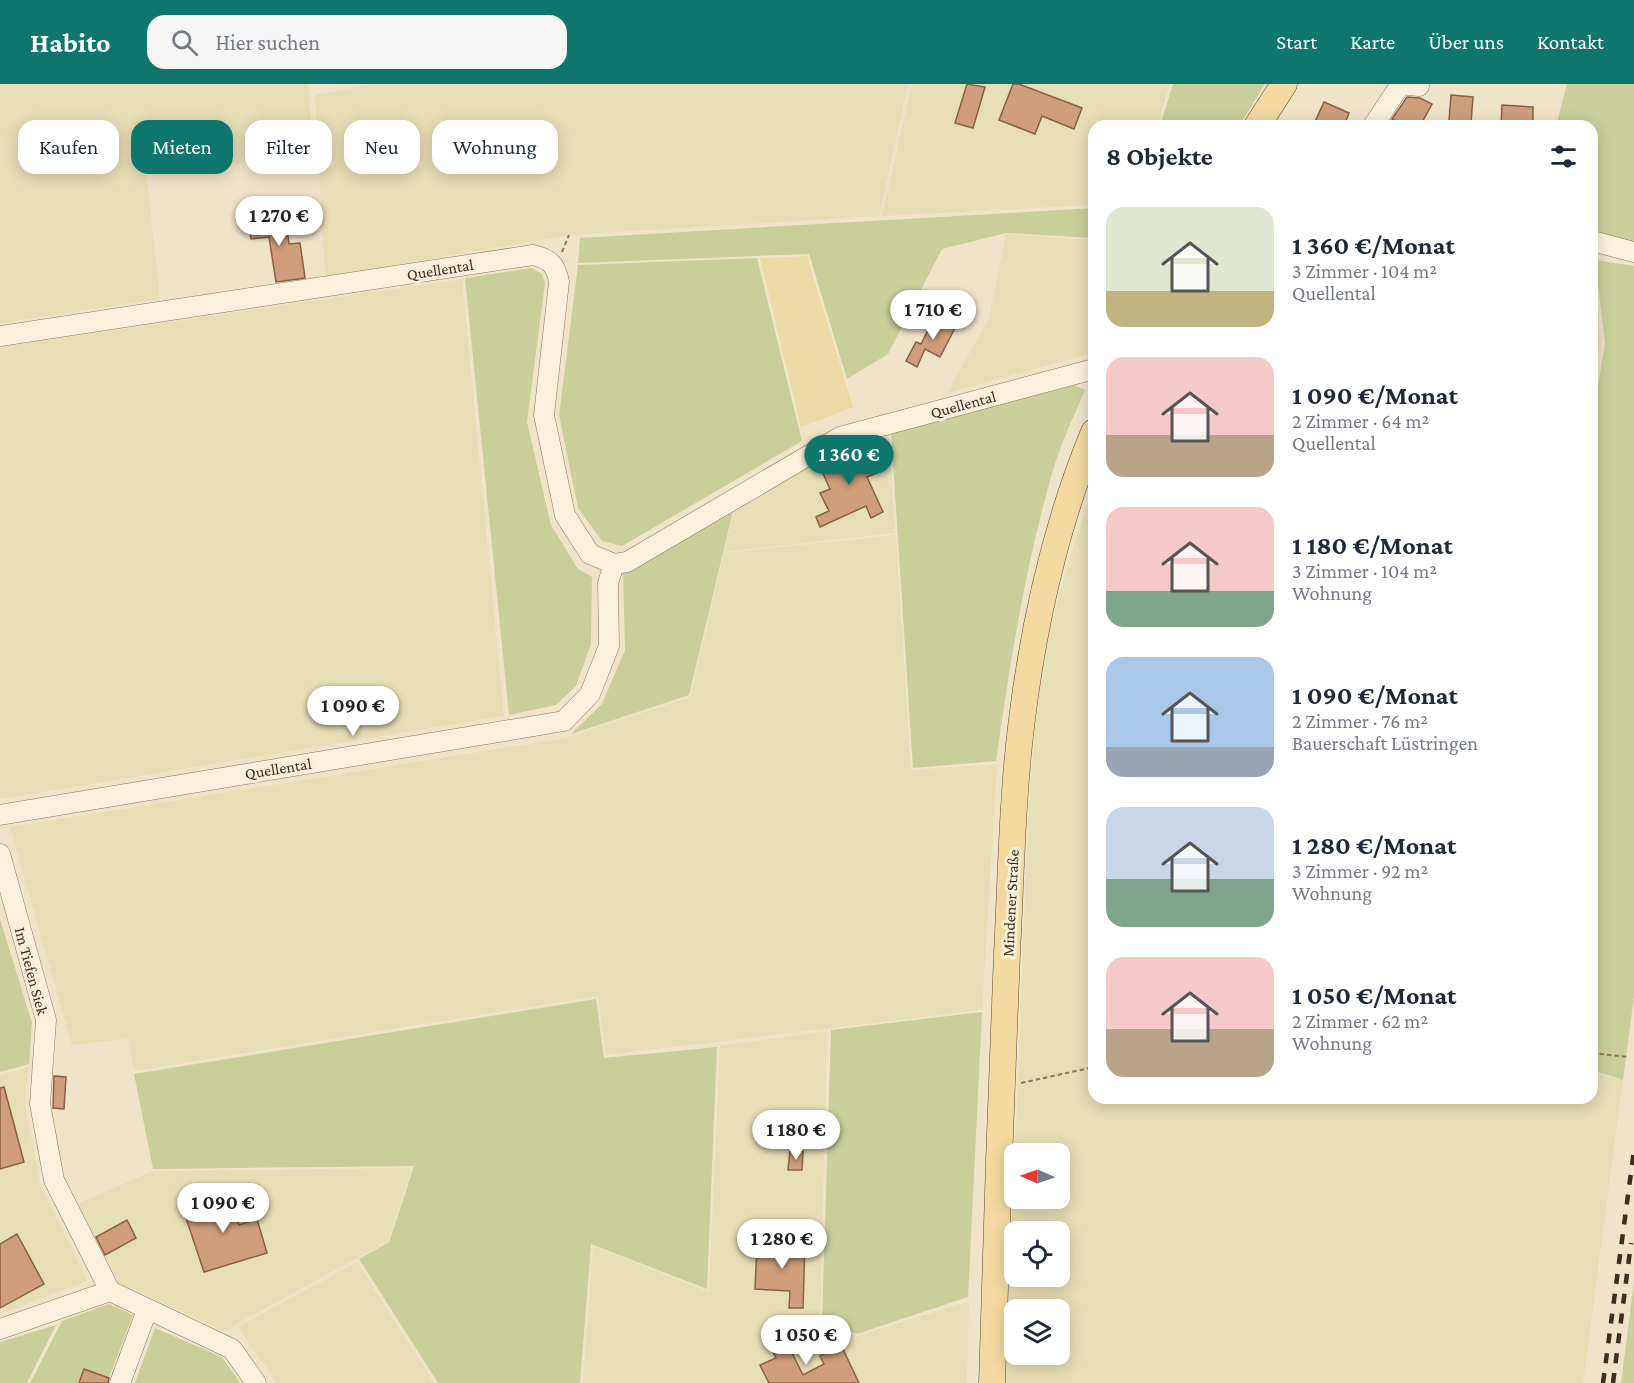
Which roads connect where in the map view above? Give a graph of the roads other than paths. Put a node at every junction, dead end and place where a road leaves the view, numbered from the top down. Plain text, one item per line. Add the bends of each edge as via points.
1 (1284, 84) edge
2 (1419, 86) dead end
3 (1261, 120) edge
4 (1377, 120) edge
5 (1598, 243) edge
6 (1634, 252) edge
7 (0, 336) edge
8 (1088, 371) edge
9 (1088, 446) edge
10 (614, 564) junction
11 (0, 815) edge
12 (0, 854) edge
13 (110, 1291) junction
14 (147, 1310) junction
15 (0, 1329) edge
16 (120, 1383) edge
17 (256, 1383) edge
18 (992, 1383) edge

1 - 3 main road
2 - 4 street via 1401,84
5 - 6 street
7 - 10 street, Quellental via 533,255 547,258 556,268 559,282 544,416 565,515 590,554
8 - 10 street, Quellental via 840,437 627,562
9 - 18 main road, Mindener Straße via 1054,547 1021,726 1001,1088
10 - 11 street, Quellental via 608,584 609,646 590,694 564,721
12 - 13 street, Im Tiefen Siek via 46,1020 40,1104 54,1180
13 - 14 street
13 - 15 street
14 - 16 street
14 - 17 street via 232,1349

